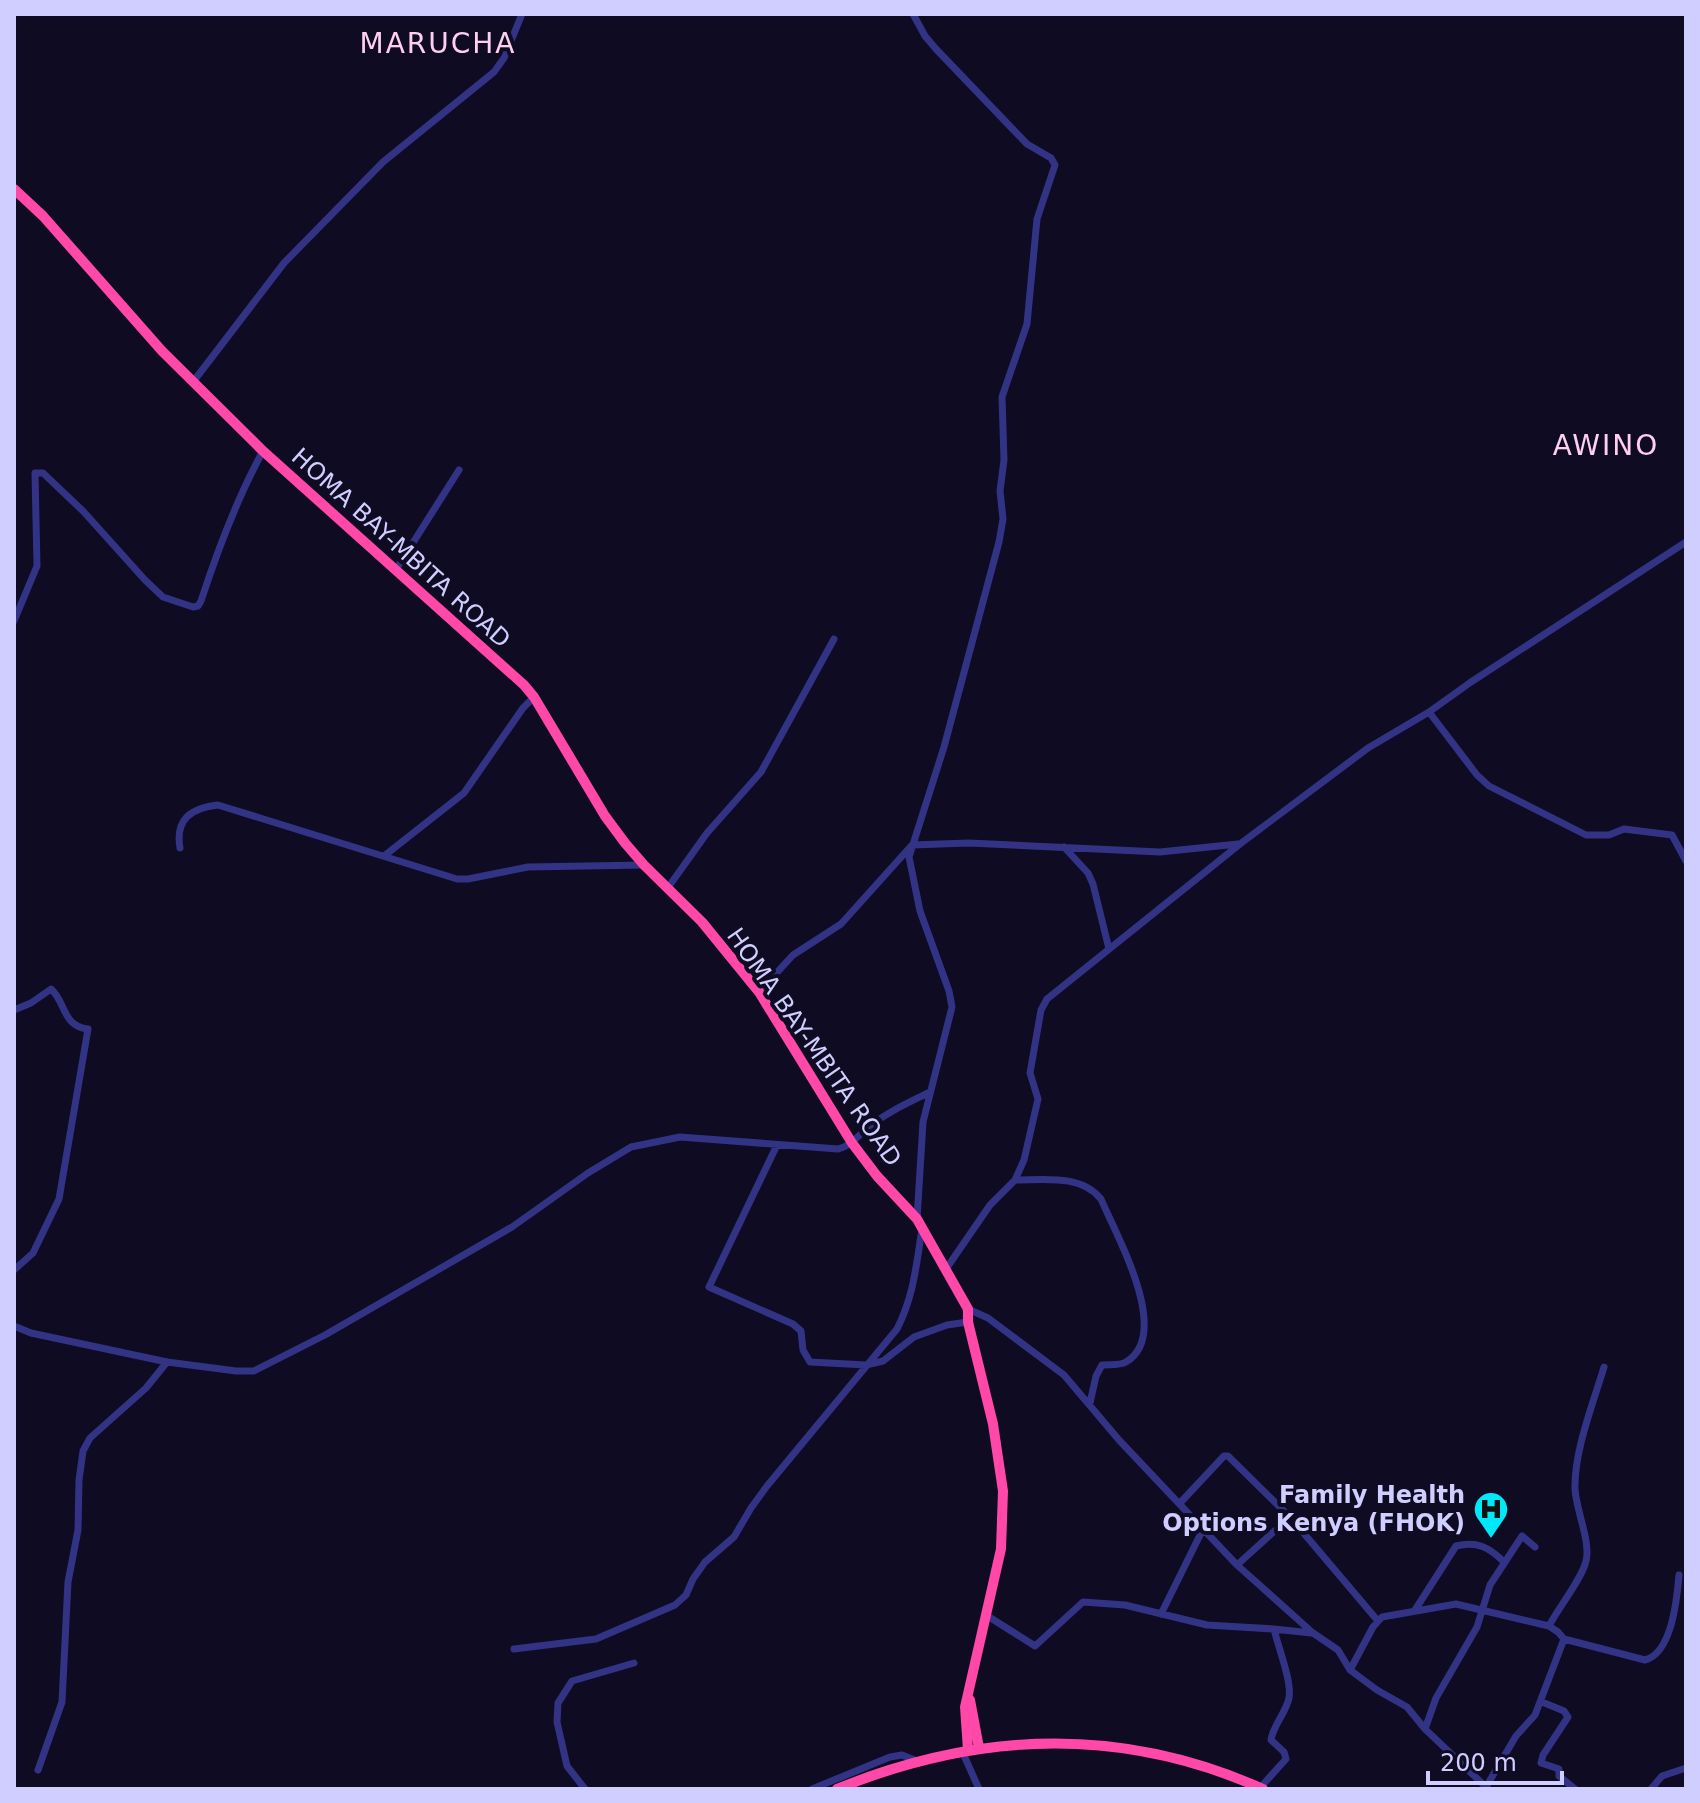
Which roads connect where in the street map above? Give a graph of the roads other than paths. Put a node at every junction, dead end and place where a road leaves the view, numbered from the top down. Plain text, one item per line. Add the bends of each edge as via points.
1 (522, 14) edge
2 (913, 14) edge
3 (14, 189) edge
4 (193, 382) junction
5 (263, 451) junction
6 (459, 470) dead end
7 (1686, 542) edge
8 (397, 568) junction
9 (14, 621) edge
10 (834, 639) dead end
11 (534, 697) junction
12 (1429, 712) junction
13 (1240, 844) junction
14 (912, 845) junction
15 (1064, 847) junction
16 (180, 848) dead end
17 (384, 856) junction
18 (1686, 861) edge
19 (644, 865) junction
20 (667, 889) junction
21 (1109, 949) junction
22 (759, 992) junction
23 (14, 1010) edge
24 (930, 1092) junction
25 (852, 1143) junction
26 (777, 1145) junction
27 (1015, 1180) junction
28 (919, 1224) junction
29 (946, 1269) junction
30 (14, 1270) edge
31 (968, 1309) junction
32 (968, 1322) junction
33 (14, 1326) edge
34 (167, 1362) junction
35 (866, 1365) junction
36 (1604, 1367) dead end
37 (1090, 1403) junction
38 (1180, 1503) junction
39 (1290, 1517) junction
40 (1204, 1527) junction
41 (1535, 1547) dead end
42 (1504, 1562) junction
43 (1237, 1565) junction
44 (1686, 1580) edge
45 (1415, 1610) junction
46 (1482, 1610) junction
47 (1161, 1614) junction
48 (986, 1615) junction
49 (1378, 1621) junction
50 (1549, 1626) junction
51 (1274, 1629) junction
52 (1313, 1633) junction
53 (1564, 1639) junction
54 (514, 1649) dead end
55 (634, 1663) dead end
56 (1350, 1670) junction
57 (1542, 1702) junction
58 (1425, 1729) junction
59 (970, 1750) junction
60 (1686, 1768) edge
61 (38, 1770) dead end
62 (833, 1787) edge
63 (1487, 1788) edge
64 (585, 1789) edge
65 (812, 1789) edge
66 (979, 1789) edge
67 (1261, 1789) edge
68 (1575, 1789) edge
69 (1651, 1789) edge

1 - 4 street via 494,72 383,162 284,263
2 - 14 street via 936,49 1027,144 1055,165 1037,219 1027,324 1002,397 1002,530
3 - 4 highway, HOMA BAY-MBITA ROAD
4 - 5 highway, HOMA BAY-MBITA ROAD
5 - 8 highway, HOMA BAY-MBITA ROAD
5 - 9 street via 201,601 193,607 163,597 83,511 43,473 35,473 37,566
6 - 8 street
7 - 12 street
8 - 11 highway, HOMA BAY-MBITA ROAD
10 - 20 street via 761,772
11 - 17 street via 464,793
11 - 19 highway, HOMA BAY-MBITA ROAD via 605,816
12 - 13 street via 1368,748
12 - 18 street via 1489,786 1586,835 1624,829 1672,835
13 - 15 street via 1160,852
13 - 21 street
14 - 15 street
14 - 22 street via 841,924 793,955
14 - 24 street via 911,878 952,1007
15 - 21 street via 1093,884
16 - 17 street via 186,815 218,805
17 - 19 street via 468,879 528,867
19 - 20 highway, HOMA BAY-MBITA ROAD
20 - 22 highway, HOMA BAY-MBITA ROAD via 702,922
21 - 27 street via 1043,1004 1030,1073 1037,1105
22 - 25 highway, HOMA BAY-MBITA ROAD
23 - 30 street via 51,989 72,1024 88,1029 59,1199 33,1253
24 - 25 street via 869,1127
24 - 28 street via 923,1122
25 - 26 street via 838,1149
25 - 28 highway, HOMA BAY-MBITA ROAD
26 - 34 street via 680,1137 631,1147 512,1227 269,1365 246,1372
26 - 35 street via 709,1287 793,1324 801,1331 810,1362
27 - 29 street via 990,1205
27 - 37 street via 1062,1180 1095,1191 1146,1312 1144,1337 1135,1354 1121,1364 1102,1365
28 - 29 highway, HOMA BAY-MBITA ROAD
28 - 35 street via 909,1306
29 - 31 highway, HOMA BAY-MBITA ROAD
31 - 32 highway, HOMA BAY-MBITA ROAD
31 - 37 street via 1035,1352
32 - 35 street via 932,1329 883,1361
32 - 48 highway, HOMA BAY-MBITA ROAD via 1003,1491 1001,1549
33 - 34 street
34 - 61 street via 83,1451 78,1530 68,1582 62,1702
35 - 54 street via 751,1508 734,1537 698,1571 683,1599 596,1639
36 - 50 street via 1576,1477 1587,1557
37 - 38 street
38 - 39 street via 1228,1456
38 - 40 street
39 - 43 street
39 - 49 street
40 - 43 street
40 - 47 street
41 - 42 street via 1522,1536
42 - 45 street via 1475,1543 1456,1546
42 - 46 street
43 - 52 street
44 - 53 street via 1679,1575 1666,1640 1651,1659
45 - 46 street via 1456,1604
45 - 49 street
46 - 50 street
46 - 58 street
47 - 48 street via 1083,1602 1035,1646
47 - 51 street via 1207,1625
48 - 59 highway, HOMA BAY-MBITA ROAD via 965,1715
49 - 56 street
50 - 53 street
51 - 52 street
51 - 67 street via 1289,1690 1271,1736 1286,1759
52 - 56 street via 1338,1650
53 - 57 street
55 - 64 street via 572,1681 558,1703 567,1766
56 - 58 street via 1407,1707
57 - 63 street
57 - 68 street via 1568,1717 1541,1763 1559,1769 1559,1776
58 - 63 street
59 - 62 highway
59 - 66 street
59 - 67 highway via 1027,1743 1108,1745 1176,1758
60 - 69 street via 1662,1776
62 - 65 street

